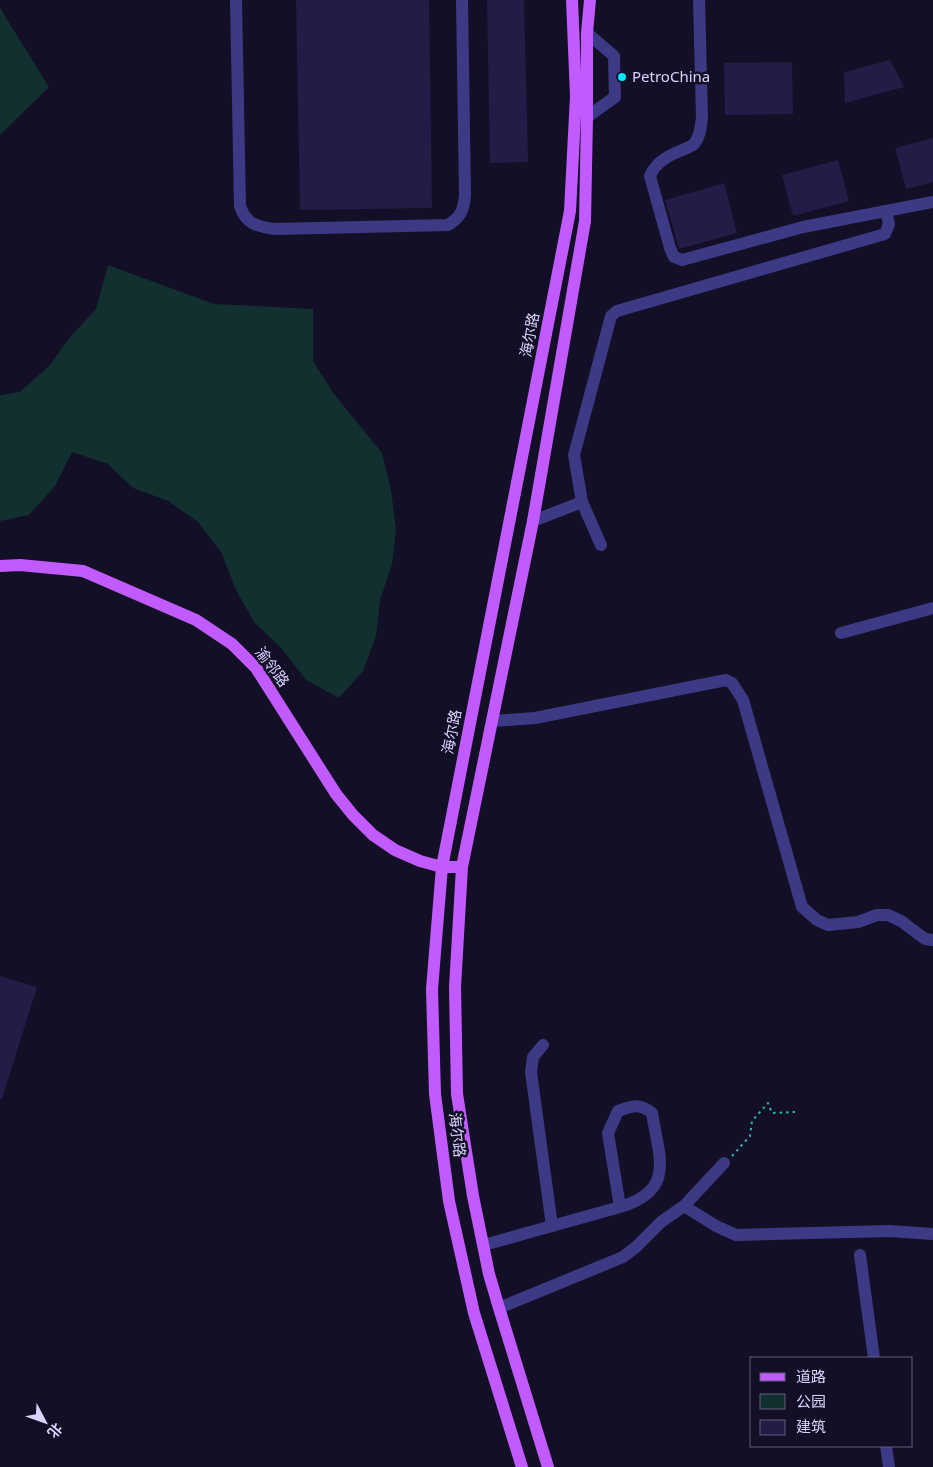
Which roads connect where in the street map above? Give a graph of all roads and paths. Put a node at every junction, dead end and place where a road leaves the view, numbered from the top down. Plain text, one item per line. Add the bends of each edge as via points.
1 (236, 0) edge
2 (462, 0) edge
3 (572, 0) edge
4 (590, 0) edge
5 (699, 0) edge
6 (586, 33) junction
7 (588, 117) junction
8 (933, 202) edge
9 (886, 211) junction
10 (582, 502) junction
11 (533, 521) junction
12 (601, 545) dead end
13 (0, 566) edge
14 (933, 608) edge
15 (841, 633) dead end
16 (493, 721) junction
17 (442, 867) junction
18 (462, 867) junction
19 (933, 940) edge
20 (543, 1046) dead end
21 (795, 1112) dead end
22 (724, 1163) joint
23 (620, 1206) junction
24 (684, 1206) junction
25 (552, 1226) junction
26 (933, 1234) edge
27 (484, 1244) junction
28 (860, 1255) dead end
29 (499, 1308) junction
30 (874, 1357) edge
31 (886, 1447) edge
32 (522, 1467) edge
33 (548, 1467) edge
34 (889, 1467) edge

1 - 2 street via 240,206 250,223 274,229 448,225 460,215 465,196
3 - 17 main road, 海尔路 via 576,96 570,211
4 - 6 main road, 海尔路
5 - 9 street via 701,130 693,145 659,162 650,176 674,257 682,260 802,227
6 - 7 main road, 海尔路
6 - 7 street via 614,56 615,97
7 - 11 main road, 海尔路 via 585,221
8 - 9 street
9 - 10 street via 889,224 885,234 617,311 611,316 574,455
10 - 11 street
10 - 12 street
11 - 16 main road, 海尔路
13 - 17 main road, 渝邻路 via 83,571 196,620 225,639 256,668 336,794 353,815 373,835 395,850
14 - 15 street
16 - 18 main road, 海尔路
16 - 19 street via 535,718 726,680 732,683 742,700 802,907 828,925 888,915 925,939
17 - 18 main road, 渝邻路
17 - 32 main road, 海尔路 via 432,989 436,1094 449,1201 474,1313
18 - 27 main road, 海尔路 via 455,987 457,1094
20 - 25 street via 532,1057 531,1072
21 - 22 path via 772,1113 768,1103 752,1121 750,1136
22 - 24 street
23 - 23 street via 653,1190 659,1179 652,1113 645,1108 633,1106 618,1111 608,1133
23 - 25 street
24 - 26 street via 736,1235 890,1231
24 - 29 street via 623,1257
25 - 27 street
27 - 29 main road, 海尔路
28 - 30 street
29 - 33 main road, 海尔路
31 - 34 street

